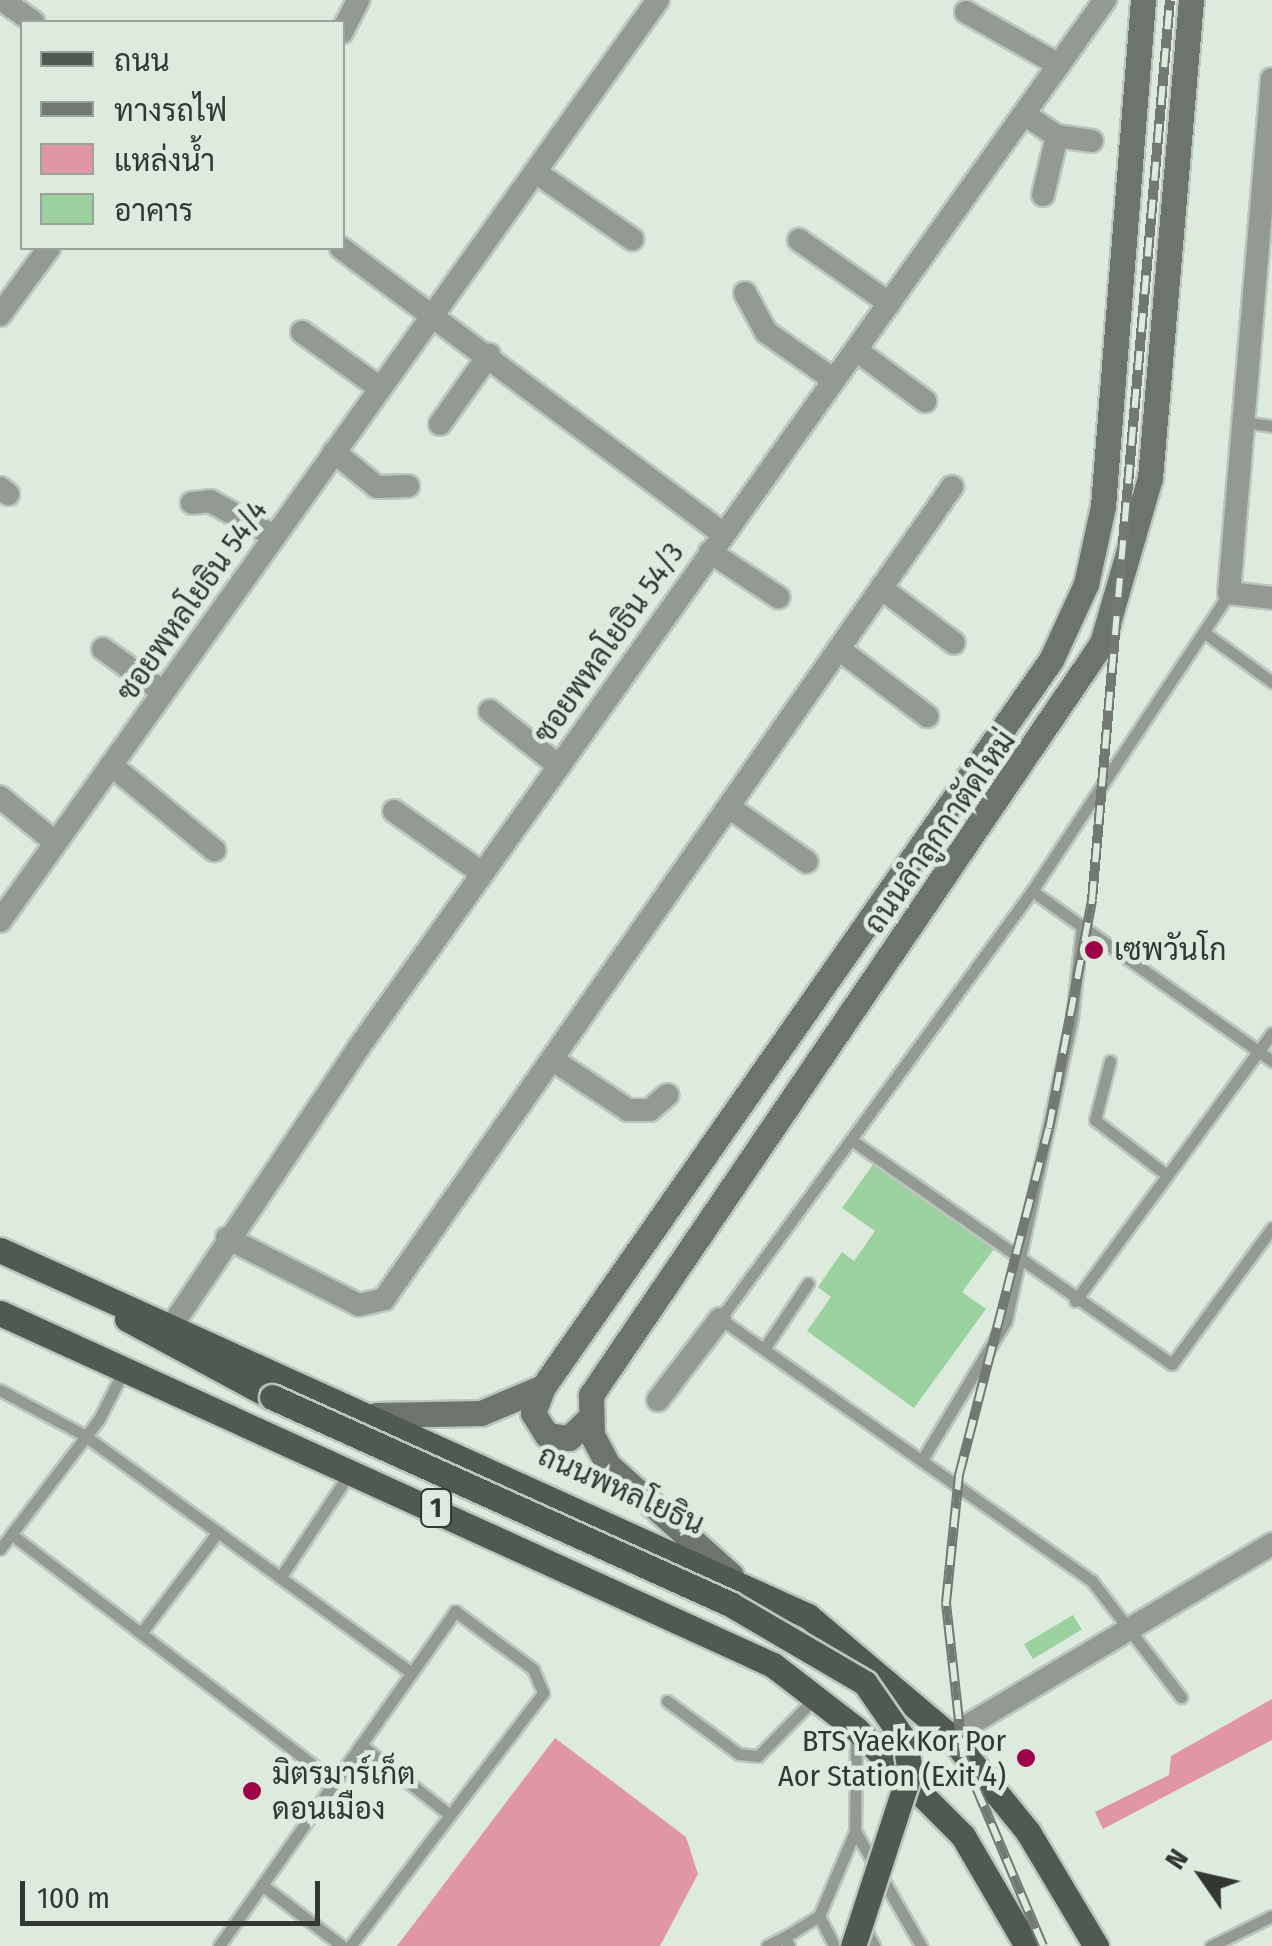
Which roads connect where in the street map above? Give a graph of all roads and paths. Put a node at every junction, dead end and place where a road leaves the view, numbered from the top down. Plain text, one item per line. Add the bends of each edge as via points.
1 (2, 0) edge
2 (358, 0) edge
3 (1105, 0) edge
4 (1143, 0) edge
5 (1191, 0) edge
6 (653, 2) edge
7 (966, 12) dead end
8 (30, 20) edge
9 (345, 26) edge
10 (1059, 65) junction
11 (1272, 79) edge
12 (1024, 114) junction
13 (1057, 136) junction
14 (1092, 141) dead end
15 (537, 174) junction
16 (1043, 195) dead end
17 (632, 238) dead end
18 (799, 240) dead end
19 (47, 250) edge
20 (344, 250) edge
21 (1262, 259) edge
22 (744, 292) dead end
23 (889, 303) junction
24 (1, 310) edge
25 (432, 316) junction
26 (302, 332) dead end
27 (856, 350) junction
28 (489, 356) junction
29 (834, 380) junction
30 (380, 388) junction
31 (925, 400) dead end
32 (1241, 422) junction
33 (440, 424) dead end
34 (1272, 426) edge
35 (334, 452) junction
36 (408, 486) dead end
37 (952, 488) dead end
38 (192, 503) dead end
39 (274, 536) junction
40 (717, 543) junction
41 (881, 588) junction
42 (1229, 593) junction
43 (778, 597) dead end
44 (1272, 598) edge
45 (1205, 632) junction
46 (954, 643) dead end
47 (839, 649) junction
48 (103, 650) dead end
49 (1272, 682) edge
50 (163, 692) junction
51 (490, 712) dead end
52 (926, 716) dead end
53 (111, 765) junction
54 (559, 766) junction
55 (0, 797) edge
56 (729, 806) junction
57 (394, 811) dead end
58 (56, 843) junction
59 (214, 850) dead end
60 (807, 862) dead end
61 (482, 873) junction
62 (1032, 891) junction
63 (0, 921) edge
64 (1082, 926) junction
65 (1272, 1033) edge
66 (1258, 1051) junction
67 (553, 1060) junction
68 (1110, 1061) dead end
69 (1272, 1061) edge
70 (667, 1095) dead end
71 (852, 1141) junction
72 (1167, 1176) junction
73 (1272, 1228) edge
74 (228, 1238) junction
75 (0, 1250) edge
76 (1018, 1260) junction
77 (808, 1283) dead end
78 (83, 1286) junction
79 (1075, 1301) junction
80 (0, 1313) edge
81 (720, 1319) junction
82 (171, 1327) junction
83 (764, 1349) junction
84 (124, 1370) junction
85 (543, 1387) junction
86 (0, 1390) edge
87 (658, 1400) dead end
88 (376, 1415) junction
89 (589, 1419) junction
90 (84, 1435) junction
91 (922, 1460) junction
92 (351, 1470) junction
93 (218, 1532) junction
94 (11, 1534) junction
95 (1272, 1544) edge
96 (0, 1549) edge
97 (730, 1575) junction
98 (280, 1578) junction
99 (1129, 1627) junction
100 (141, 1634) junction
101 (412, 1673) junction
102 (817, 1696) junction
103 (1182, 1697) dead end
104 (667, 1700) dead end
105 (856, 1729) junction
106 (950, 1736) junction
107 (361, 1745) junction
108 (335, 1782) junction
109 (450, 1814) junction
110 (855, 1831) junction
111 (882, 1874) junction
112 (262, 1885) junction
113 (820, 1916) junction
114 (1272, 1916) edge
115 (787, 1942) edge
116 (219, 1946) edge
117 (342, 1946) edge
118 (350, 1946) edge
119 (768, 1946) edge
120 (834, 1946) edge
121 (852, 1946) edge
122 (874, 1946) edge
123 (921, 1946) edge
124 (1027, 1946) edge
125 (1096, 1946) edge
126 (1211, 1946) edge

1 - 8 street
2 - 9 street
3 - 10 street, ซอยพหลโยธิน 54/3
4 - 85 main road, ถนนลำลูกกาตัดใหม่ via 1102,506 1076,608 1018,713
5 - 89 main road, ถนนลำลูกกาตัดใหม่ via 1150,478 1102,643 1058,722 598,1376
6 - 15 street, ซอยพหลโยธิน 54/4
7 - 10 street
10 - 12 street, ซอยพหลโยธิน 54/3
11 - 21 street
12 - 13 street
12 - 23 street, ซอยพหลโยธิน 54/3
13 - 14 street
13 - 16 street
15 - 17 street
15 - 25 street, ซอยพหลโยธิน 54/4
18 - 23 street
19 - 24 street
20 - 25 street
21 - 32 street
22 - 29 street via 766,332
23 - 27 street, ซอยพหลโยธิน 54/3
25 - 28 street
25 - 30 street, ซอยพหลโยธิน 54/4
26 - 30 street
27 - 29 street, ซอยพหลโยธิน 54/3
27 - 31 street
28 - 33 street
28 - 40 street
29 - 40 street, ซอยพหลโยธิน 54/3
30 - 35 street, ซอยพหลโยธิน 54/4
32 - 34 lane
32 - 42 street
35 - 36 street via 377,487
35 - 39 street, ซอยพหลโยธิน 54/4
37 - 41 street
38 - 39 street via 229,509
39 - 50 street, ซอยพหลโยธิน 54/4
40 - 43 street
40 - 54 street, ซอยพหลโยธิน 54/3
41 - 46 street
41 - 47 street
42 - 44 street
42 - 45 lane
45 - 49 lane
45 - 62 lane
47 - 52 street
47 - 56 street
48 - 50 street
50 - 53 street, ซอยพหลโยธิน 54/4
51 - 54 street
53 - 58 street, ซอยพหลโยธิน 54/4
53 - 59 street
54 - 61 street, ซอยพหลโยธิน 54/3
55 - 58 street
56 - 60 street
56 - 67 street
57 - 61 street
58 - 63 street, ซอยพหลโยธิน 54/4
61 - 74 street, ซอยพหลโยธิน 54/3
62 - 64 lane
62 - 71 lane
64 - 66 lane
64 - 76 lane via 1072,1018
65 - 66 lane
66 - 69 lane
66 - 72 lane
67 - 70 street via 628,1110 650,1110
67 - 74 street via 376,1304 359,1305
68 - 72 lane via 1095,1120
71 - 76 lane
71 - 81 lane
72 - 79 lane
73 - 79 lane via 1172,1364
74 - 82 street, ซอยพหลโยธิน 54/3
75 - 78 main road, ถนนพหลโยธิน / 1
76 - 79 lane
76 - 91 lane via 998,1348
77 - 83 lane
78 - 82 main road, ถนนพหลโยธิน / 1
78 - 121 main road, bridge via 166,1346 730,1604 865,1683 905,1741 910,1771
80 - 84 main road, 1
81 - 83 lane
81 - 87 street
82 - 88 main road, ถนนพหลโยธิน / 1
83 - 91 lane
84 - 90 lane
84 - 92 main road, 1
85 - 88 main road via 480,1413
85 - 89 main road via 532,1413 547,1435 569,1438
86 - 90 lane
88 - 97 main road, ถนนพหลโยธิน / 1
89 - 97 main road via 608,1465
90 - 93 lane
90 - 94 lane
91 - 99 lane via 1092,1581
92 - 98 lane
92 - 102 main road, 1 via 686,1619
93 - 98 lane
93 - 100 lane
94 - 96 lane
94 - 100 lane
95 - 99 street
97 - 106 main road, ถนนพหลโยธิน / 1 via 858,1651
98 - 101 lane
99 - 103 lane
99 - 106 street
100 - 108 lane
101 - 107 lane
101 - 109 lane via 456,1611 543,1679 542,1693
102 - 104 lane via 758,1756 739,1754
102 - 105 main road, 1
105 - 110 lane
105 - 124 main road, 1 via 962,1836
106 - 125 main road, ถนนพหลโยธิน / 1 via 1028,1832
107 - 108 lane
107 - 109 lane
108 - 112 lane
109 - 118 lane
110 - 111 lane
110 - 113 lane
111 - 122 lane via 861,1922
111 - 123 lane
112 - 116 lane
112 - 117 lane
113 - 115 lane
113 - 120 lane
114 - 126 lane
115 - 119 lane

